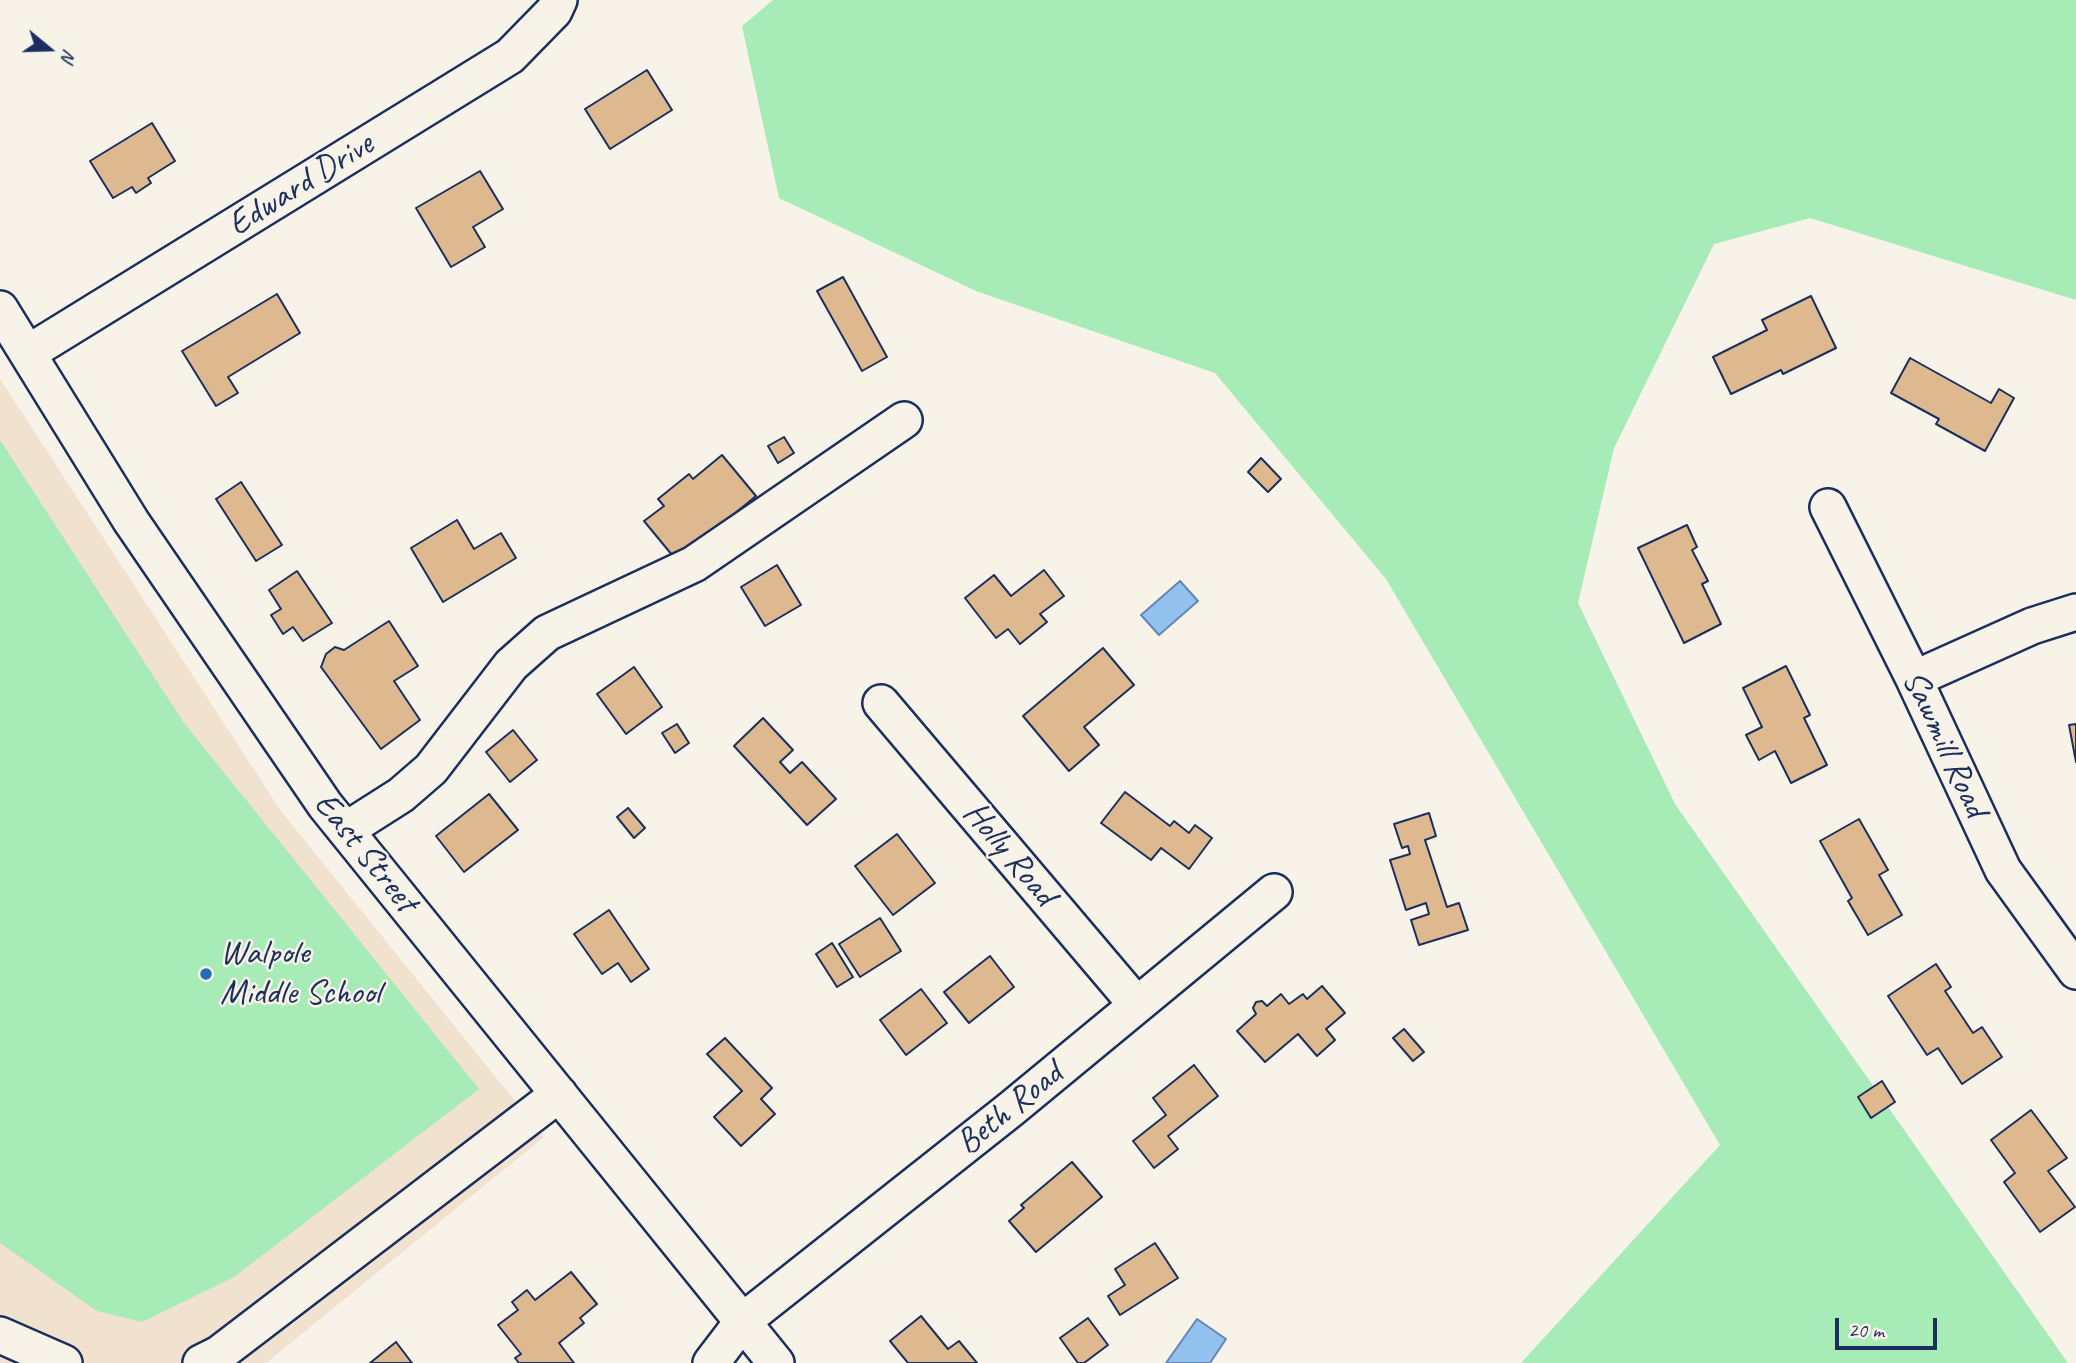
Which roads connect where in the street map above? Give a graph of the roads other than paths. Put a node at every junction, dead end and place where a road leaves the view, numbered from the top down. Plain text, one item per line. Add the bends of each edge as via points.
1 (559, 0) edge
2 (0, 309) edge
3 (28, 353) junction
4 (904, 420) dead end
5 (1828, 507) dead end
6 (2076, 612) edge
7 (1914, 679) junction
8 (881, 703) dead end
9 (346, 830) junction
10 (1274, 892) dead end
11 (2076, 971) edge
12 (1137, 1005) junction
13 (559, 1094) junction
14 (743, 1321) junction
15 (0, 1335) edge
16 (64, 1363) edge
17 (201, 1363) edge
18 (711, 1363) edge
19 (776, 1363) edge

1 - 3 street, Edward Drive via 510,57
2 - 3 street, East Street
3 - 9 street, East Street via 131,522
4 - 9 street via 694,564 547,633 511,665 431,769 401,795
5 - 7 street, Sawmill Road
6 - 7 street via 2032,626
7 - 11 street, Sawmill Road via 2003,870
8 - 12 street, Holly Road
9 - 13 street, East Street
10 - 12 street, Beth Road
12 - 14 street, Beth Road
13 - 14 street, East Street
13 - 17 street via 219,1354
14 - 18 street, Beth Road
14 - 19 street, East Street
15 - 16 street

